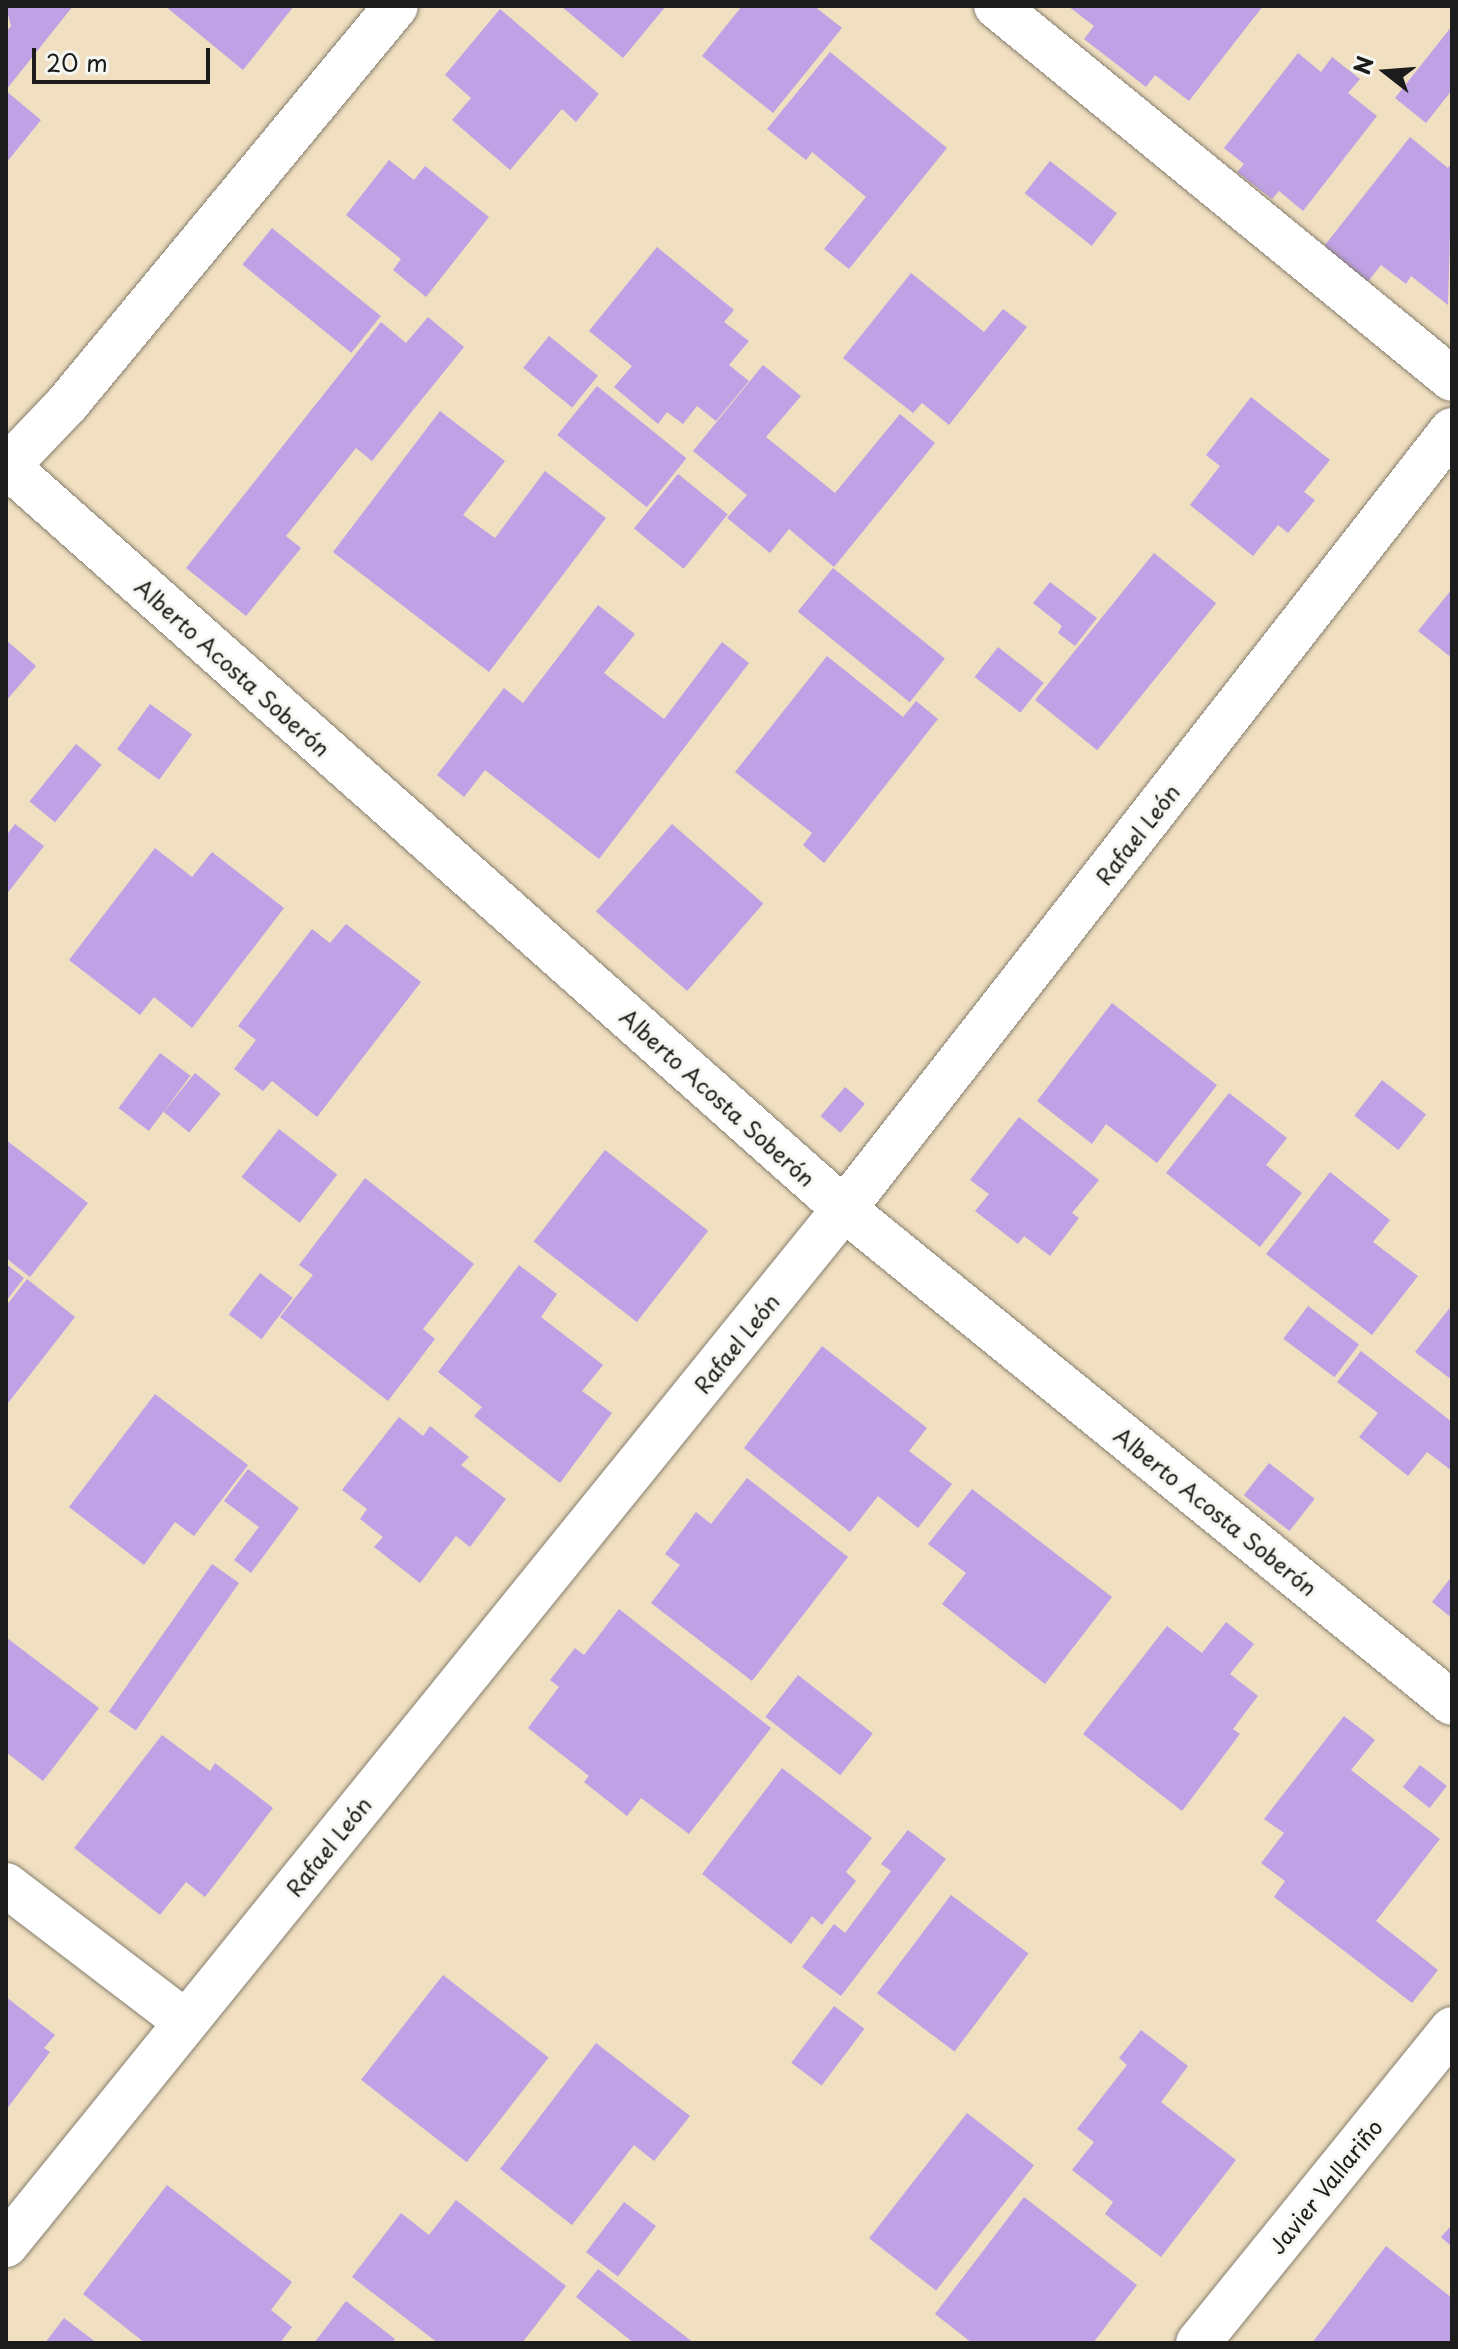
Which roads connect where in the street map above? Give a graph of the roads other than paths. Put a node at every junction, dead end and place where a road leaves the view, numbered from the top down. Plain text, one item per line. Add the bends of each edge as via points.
1 (396, 6) edge
2 (996, 6) edge
3 (1452, 379) edge
4 (1452, 430) edge
5 (7, 467) edge
6 (844, 1209) junction
7 (1452, 1703) edge
8 (6, 1885) edge
9 (186, 2022) junction
10 (1452, 2029) edge
11 (6, 2245) edge
12 (1198, 2343) edge

1 - 5 street via 67,404
2 - 3 street
4 - 6 street, Rafael León
5 - 6 street, Alberto Acosta Soberón
6 - 7 street, Alberto Acosta Soberón
6 - 9 street, Rafael León
8 - 9 street
9 - 11 street, Rafael León
10 - 12 street, Javier Vallariño

